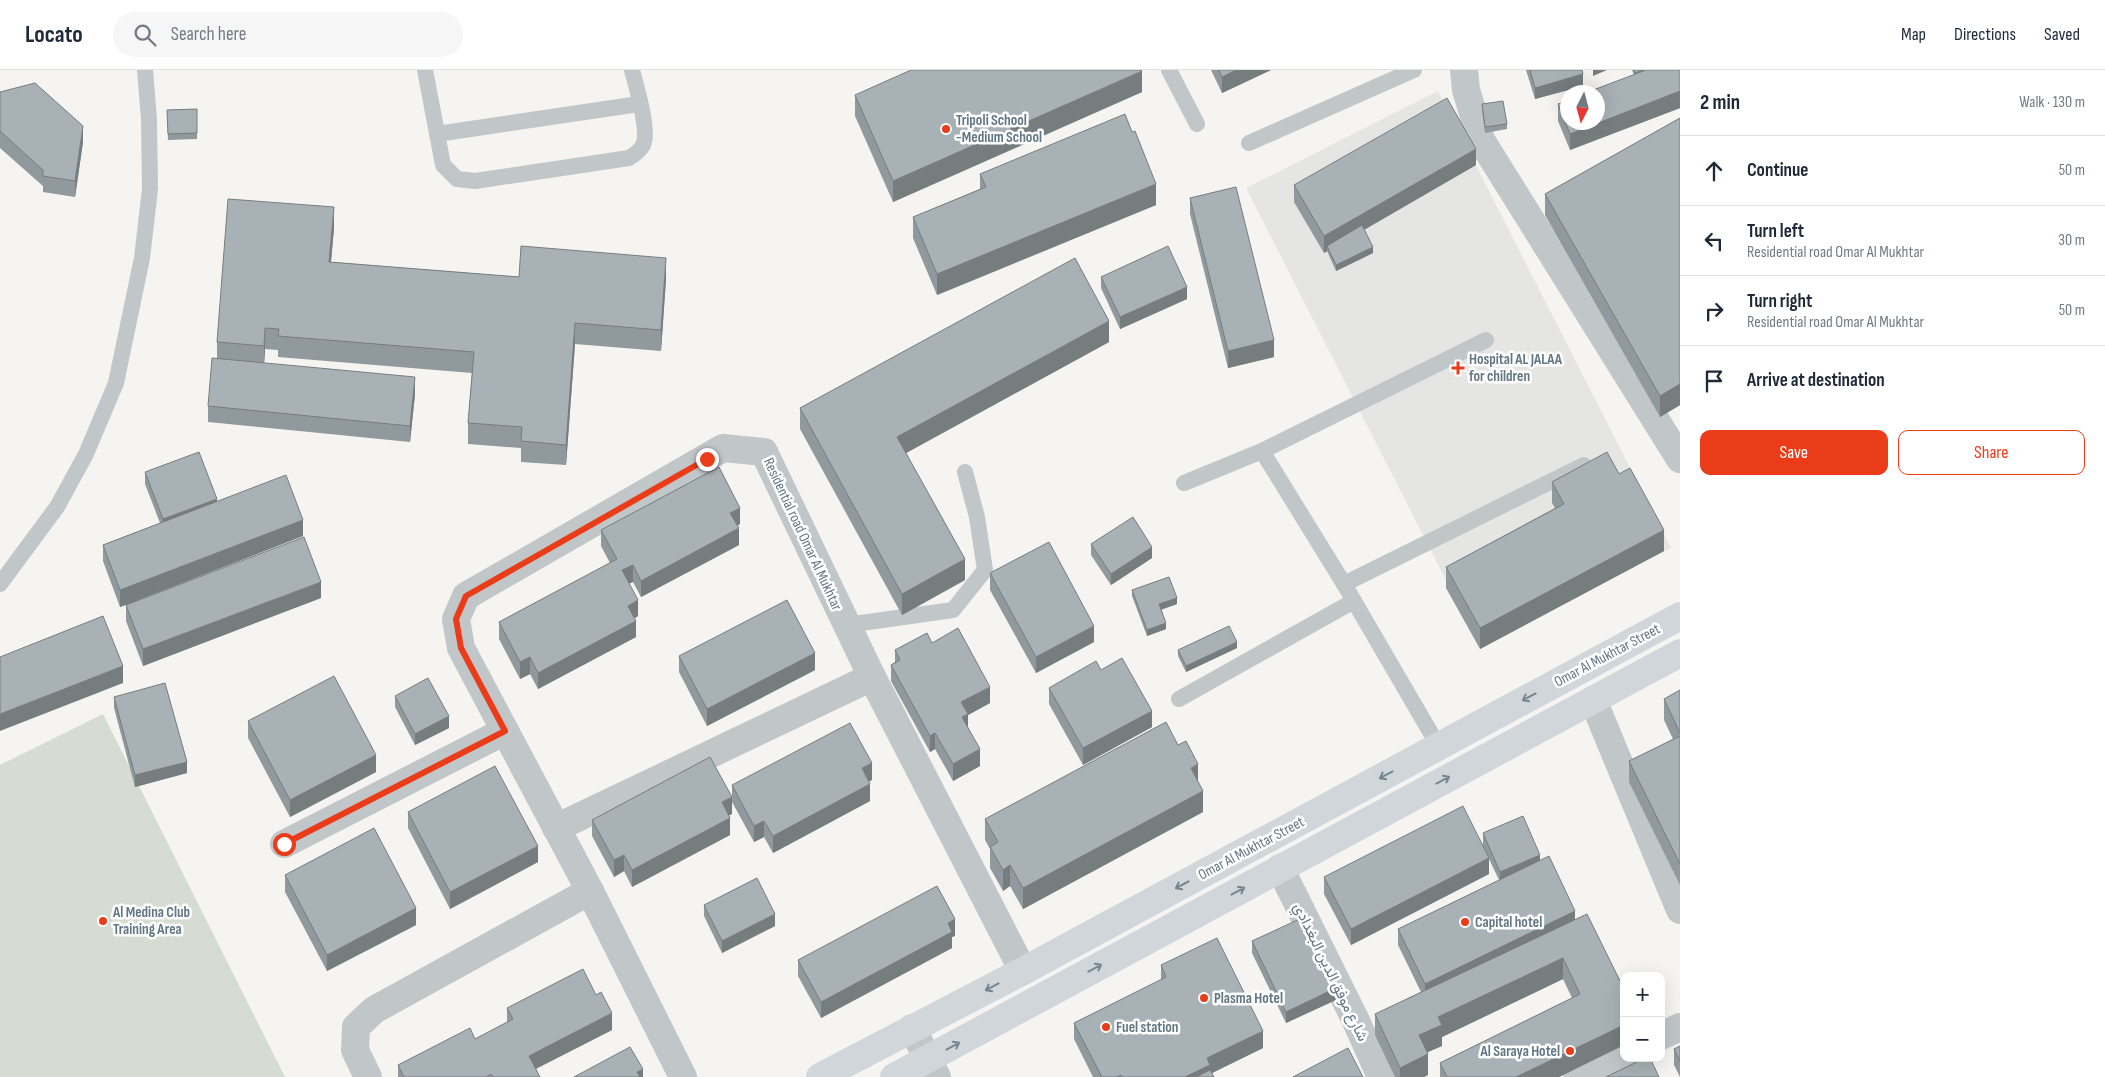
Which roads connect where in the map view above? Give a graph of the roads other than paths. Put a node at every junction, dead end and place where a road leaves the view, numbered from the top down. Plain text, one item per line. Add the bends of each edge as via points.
1 (145, 70) edge
2 (425, 70) edge
3 (632, 70) edge
4 (1170, 70) edge
5 (1464, 70) edge
6 (1411, 71) edge
7 (639, 104) junction
8 (1197, 124) dead end
9 (438, 134) junction
10 (1249, 143) dead end
11 (1486, 340) dead end
12 (1262, 450) junction
13 (1680, 459) edge
14 (1586, 464) edge
15 (965, 472) dead end
16 (1184, 483) dead end
17 (0, 584) edge
18 (1344, 584) junction
19 (1354, 601) junction
20 (1680, 616) edge
21 (847, 625) junction
22 (1680, 653) edge
23 (872, 677) junction
24 (1179, 699) dead end
25 (1593, 700) junction
26 (505, 731) junction
27 (1439, 746) junction
28 (556, 828) junction
29 (284, 844) dead end
30 (1280, 868) junction
31 (590, 891) junction
32 (1680, 910) edge
33 (1023, 971) junction
34 (1680, 1027) edge
35 (912, 1028) junction
36 (1665, 1034) edge
37 (1620, 1056) edge
38 (932, 1068) edge
39 (368, 1077) edge
40 (683, 1077) edge
41 (820, 1077) edge
42 (894, 1077) edge
43 (1381, 1077) edge
44 (1577, 1077) edge

1 - 17 lane via 150,189 142,258 116,383 86,454 57,507
2 - 9 lane
3 - 7 lane
4 - 8 lane
5 - 13 street via 1466,90 1481,140
6 - 10 lane
7 - 9 lane
7 - 9 lane via 645,131 644,144 629,158 485,180 457,179 443,165
11 - 12 lane
12 - 16 lane
12 - 18 lane
14 - 18 lane
15 - 21 lane via 977,517 984,570 954,610
18 - 19 lane
19 - 24 lane
19 - 27 lane
20 -> 27 main road, Omar Al Mukhtar Street
21 - 23 street, Residential road Omar Al Mukhtar
21 - 26 street, Residential road Omar Al Mukhtar via 764,452 723,448 466,596 456,619 461,648
22 - 25 main road, Omar Al Mukhtar Street
23 - 28 street
23 - 33 street, Residential road Omar Al Mukhtar
30 -> 25 main road, Omar Al Mukhtar Street
25 - 32 street
26 - 28 street, Residential road Omar Al Mukhtar
26 - 29 street
27 -> 33 main road, Omar Al Mukhtar Street
28 - 31 street, Residential road Omar Al Mukhtar
38 -> 30 main road, Omar Al Mukhtar Street
30 - 43 street, شارع موفق الدين البغدادي
31 - 39 street via 374,1010 356,1027 355,1050
31 - 40 street, Residential road Omar Al Mukhtar
33 -> 35 main road, Omar Al Mukhtar Street
34 - 36 street
35 - 38 street
35 - 41 main road, Omar Al Mukhtar Street
37 - 44 street
38 - 42 main road, Omar Al Mukhtar Street

